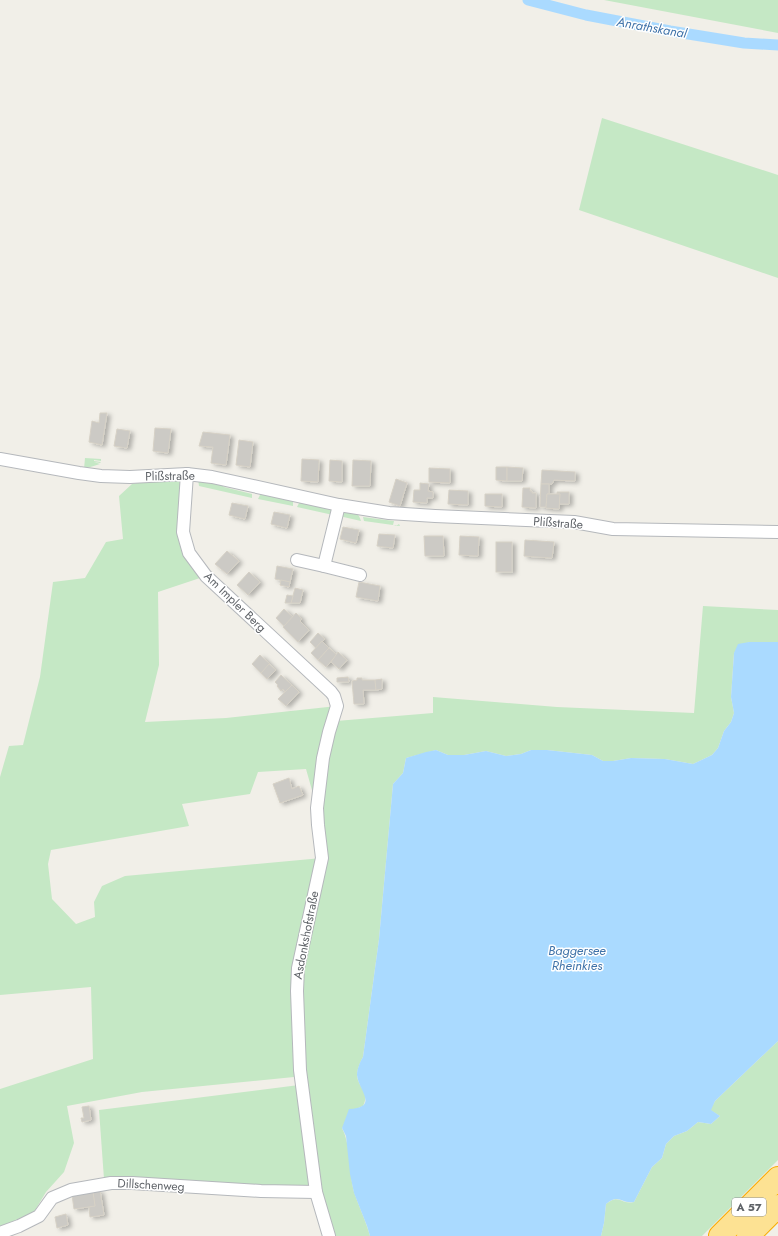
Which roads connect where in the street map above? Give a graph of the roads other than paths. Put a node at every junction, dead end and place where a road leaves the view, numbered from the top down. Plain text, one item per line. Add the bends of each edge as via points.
1 (0, 459) edge
2 (187, 474) junction
3 (339, 505) junction
4 (778, 532) edge
5 (297, 560) dead end
6 (324, 566) junction
7 (360, 575) dead end
8 (337, 706) joint
9 (778, 1178) edge
10 (316, 1192) junction
11 (778, 1206) edge
12 (0, 1233) edge
13 (329, 1236) edge
14 (720, 1236) edge
15 (748, 1236) edge

1 - 2 street, Plißstraße via 101,476
2 - 3 street, Plißstraße via 212,477
2 - 8 street, Am Impler Berg via 183,532 189,553 206,576 331,692
3 - 4 street, Plißstraße via 389,513 574,522 613,529
3 - 6 street
5 - 6 street
6 - 7 street
8 - 10 street, Asdonkshofstraße via 323,758 317,808 322,858 298,968 297,991 300,1070
9 - 14 highway, A 57
10 - 12 street, Dillschenweg via 111,1183 71,1190 52,1198 39,1216
10 - 13 street, Asdonkshofstraße
11 - 15 highway, A 57

